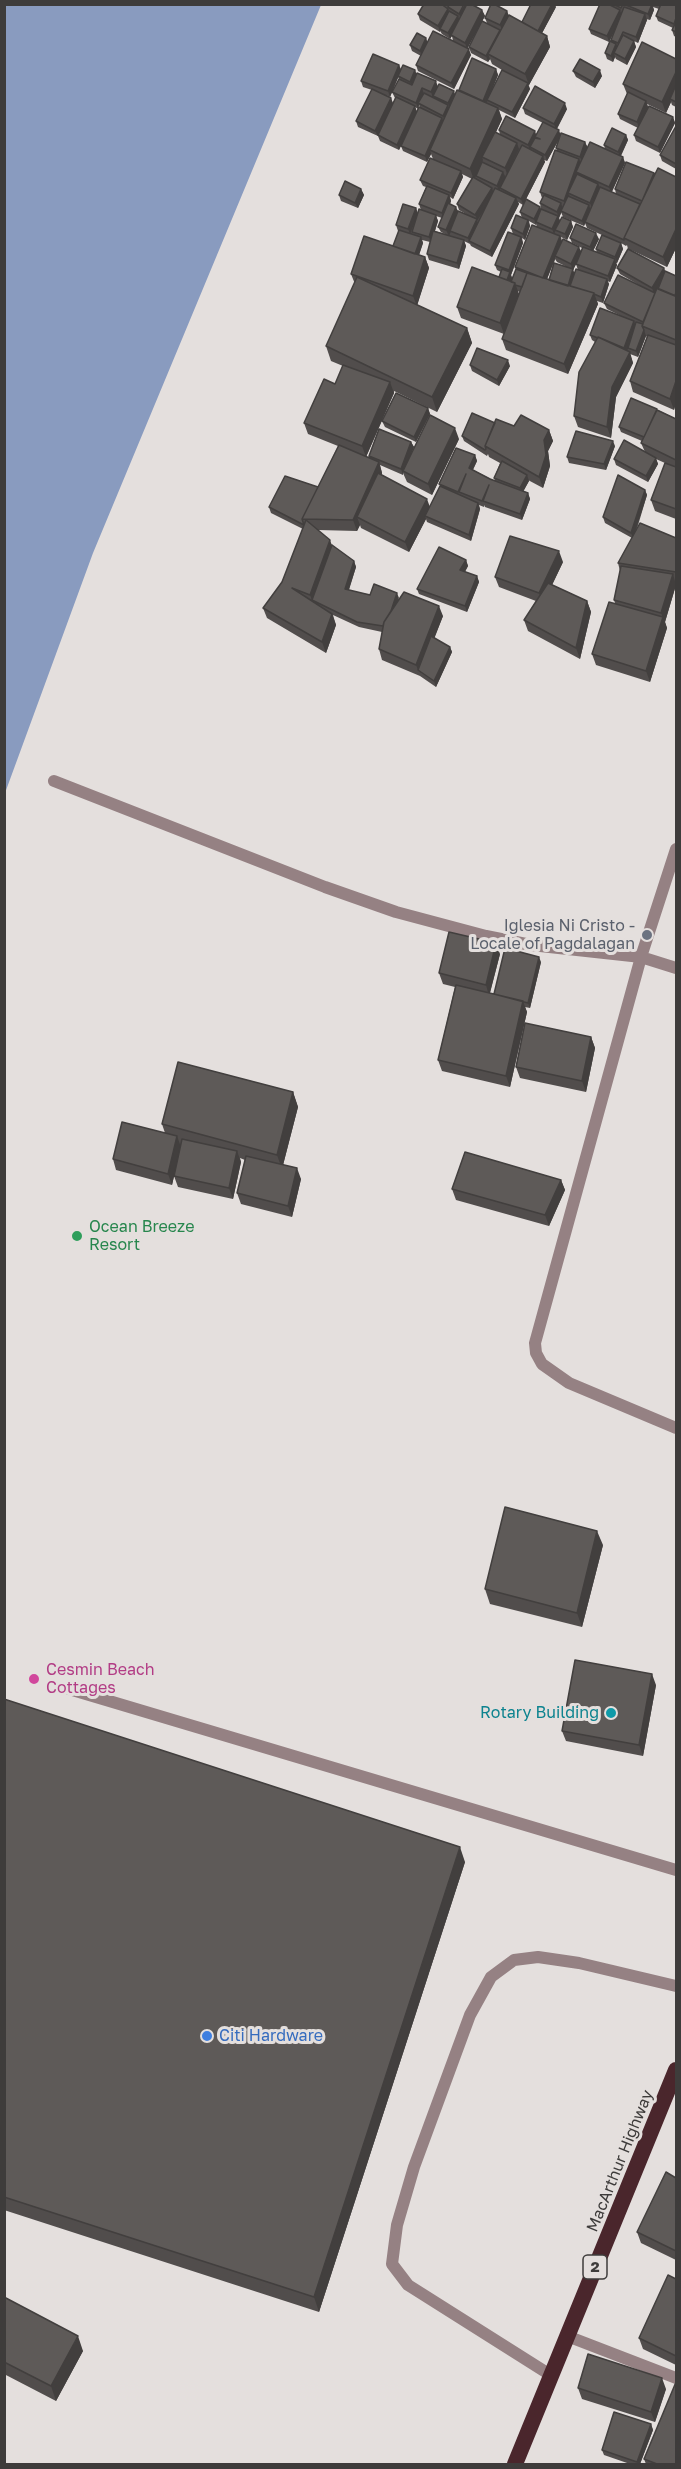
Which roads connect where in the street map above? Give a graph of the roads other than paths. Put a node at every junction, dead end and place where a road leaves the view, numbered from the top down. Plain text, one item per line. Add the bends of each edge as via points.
1 (54, 781) dead end
2 (676, 849) edge
3 (641, 957) junction
4 (676, 968) edge
5 (676, 1428) edge
6 (69, 1689) dead end
7 (676, 1870) edge
8 (676, 1986) edge
9 (676, 2070) edge
10 (567, 2336) junction
11 (552, 2376) junction
12 (676, 2378) edge
13 (514, 2464) edge

1 - 3 street via 396,912 531,945
2 - 3 street
3 - 4 street
3 - 5 street via 536,1334 536,1349 542,1364 580,1389
6 - 7 street
8 - 11 street via 579,1963 538,1957 514,1960 491,1977 470,2016 414,2167 397,2225 392,2264 408,2285
9 - 10 highway, MacArthur Highway / 2
10 - 11 highway, MacArthur Highway / 2
10 - 12 street
11 - 13 highway, MacArthur Highway / 2

